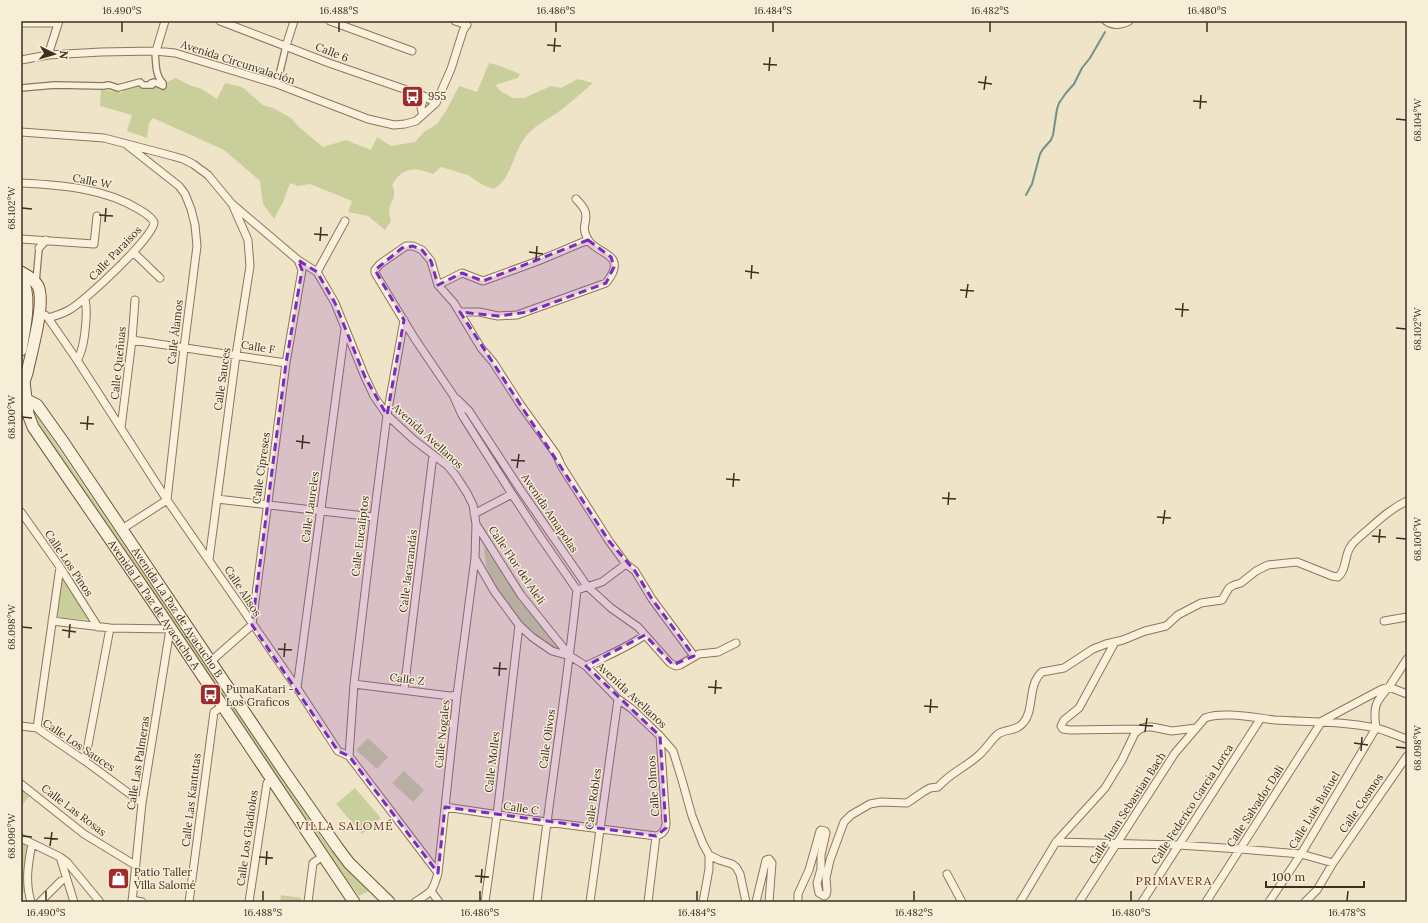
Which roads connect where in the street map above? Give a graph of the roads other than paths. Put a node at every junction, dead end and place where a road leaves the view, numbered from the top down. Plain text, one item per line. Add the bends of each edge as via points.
1 (165, 21) edge
2 (220, 21) edge
3 (294, 21) edge
4 (330, 21) edge
5 (455, 21) edge
6 (1106, 21) edge
7 (1129, 21) edge
8 (21, 22) edge
9 (59, 22) edge
10 (1120, 23) edge
11 (467, 24) edge
12 (286, 46) junction
13 (156, 51) junction
14 (412, 51) dead end
15 (48, 55) junction
16 (21, 60) edge
17 (277, 84) junction
18 (21, 88) edge
19 (424, 96) junction
20 (437, 102) junction
21 (423, 116) junction
22 (21, 132) edge
23 (124, 144) junction
24 (21, 183) edge
25 (576, 198) dead end
26 (232, 204) junction
27 (97, 216) dead end
28 (153, 220) joint
29 (345, 221) dead end
30 (21, 239) edge
31 (46, 240) junction
32 (588, 240) junction
33 (39, 248) joint
34 (133, 252) junction
35 (298, 260) junction
36 (21, 272) edge
37 (317, 272) junction
38 (21, 278) edge
39 (160, 278) dead end
40 (36, 282) junction
41 (438, 285) junction
42 (24, 290) edge
43 (84, 300) junction
44 (135, 300) dead end
45 (460, 312) junction
46 (44, 316) junction
47 (404, 320) junction
48 (23, 325) edge
49 (36, 328) junction
50 (345, 328) junction
51 (132, 340) junction
52 (184, 348) junction
53 (21, 350) edge
54 (236, 355) junction
55 (77, 360) junction
56 (286, 363) junction
57 (22, 381) edge
58 (453, 395) junction
59 (25, 399) junction
60 (386, 415) junction
61 (121, 428) junction
62 (433, 455) junction
63 (512, 494) junction
64 (217, 499) junction
65 (167, 500) junction
66 (1407, 502) edge
67 (267, 505) junction
68 (321, 511) junction
69 (21, 512) edge
70 (474, 514) junction
71 (374, 517) junction
72 (476, 524) junction
73 (122, 529) junction
74 (475, 558) junction
75 (209, 560) junction
76 (626, 564) junction
77 (60, 567) junction
78 (587, 586) junction
79 (577, 590) junction
80 (1407, 617) edge
81 (52, 621) junction
82 (1384, 621) dead end
83 (252, 625) junction
84 (519, 625) junction
85 (98, 627) junction
86 (110, 628) junction
87 (170, 629) junction
88 (645, 635) junction
89 (1115, 642) junction
90 (736, 643) dead end
91 (570, 656) junction
92 (694, 656) junction
93 (1407, 659) edge
94 (210, 662) junction
95 (586, 666) junction
96 (354, 684) junction
97 (1389, 687) junction
98 (297, 688) junction
99 (404, 690) junction
100 (1407, 694) edge
101 (457, 695) junction
102 (618, 699) junction
103 (223, 706) junction
104 (1261, 718) junction
105 (1322, 721) junction
106 (21, 726) edge
107 (37, 728) junction
108 (1196, 728) junction
109 (1376, 728) junction
110 (1140, 729) junction
111 (660, 736) junction
112 (1407, 740) edge
113 (349, 756) junction
114 (1407, 756) edge
115 (86, 761) junction
116 (271, 779) junction
117 (21, 784) edge
118 (142, 803) junction
119 (445, 807) junction
120 (497, 815) junction
121 (546, 822) junction
122 (600, 830) junction
123 (656, 836) junction
124 (21, 838) edge
125 (1056, 842) junction
126 (32, 844) junction
127 (1116, 844) junction
128 (1178, 845) junction
129 (1240, 849) junction
130 (1301, 854) junction
131 (709, 855) junction
132 (323, 856) junction
133 (60, 857) junction
134 (1334, 863) junction
135 (135, 865) junction
136 (438, 873) junction
137 (947, 874) dead end
138 (61, 881) dead end
139 (431, 891) junction
140 (132, 901) edge
141 (31, 902) edge
142 (40, 902) edge
143 (74, 902) edge
144 (100, 902) edge
145 (142, 902) edge
146 (189, 902) edge
147 (249, 902) edge
148 (308, 902) edge
149 (354, 902) edge
150 (389, 902) edge
151 (415, 902) edge
152 (439, 902) edge
153 (485, 902) edge
154 (537, 902) edge
155 (590, 902) edge
156 (648, 902) edge
157 (703, 902) edge
158 (746, 902) edge
159 (756, 902) edge
160 (769, 902) edge
161 (798, 902) edge
162 (962, 902) edge
163 (1020, 902) edge
164 (1079, 902) edge
165 (1142, 902) edge
166 (1206, 902) edge
167 (1269, 902) edge
168 (1305, 902) edge

1 - 13 street
2 - 12 street, Calle 6
3 - 12 street
4 - 14 street
5 - 11 street
6 - 10 street via 1111,24
7 - 10 street
8 - 9 street
9 - 15 street
11 - 20 street
12 - 17 street
12 - 19 street, Calle 6
13 - 15 street, Avenida Circunvalación
13 - 17 street, Avenida Circunvalación via 187,56
13 - 18 street via 157,74 163,86 154,82 152,85 140,82 118,88 110,85
15 - 16 street, Avenida Circunvalación
17 - 21 street, Avenida Circunvalación via 382,123 405,124
19 - 20 street, Calle 6
19 - 21 street via 421,108
20 - 21 street, Avenida Circunvalación
22 - 23 street, Avenida Avellanos via 104,138
23 - 26 street, Avenida Avellanos via 177,157 194,164 208,174
23 - 52 street, Calle Álamos via 179,186 191,209 197,246
24 - 28 street, Calle W via 100,193 128,203
25 - 32 street via 585,211 584,230
26 - 35 street, Avenida Avellanos
26 - 54 street, Calle Sauces via 248,240 250,266
27 - 31 street via 94,244
28 - 34 street, Calle Paraisos via 154,227
29 - 37 street
30 - 31 street
31 - 33 street
32 - 41 street via 483,281 462,273
32 - 45 street via 614,261 610,277 602,285 517,315
33 - 40 street
34 - 39 street
34 - 43 street, Calle Paraisos
35 - 37 street, Avenida Avellanos
35 - 56 street, Calle Cipreses via 302,270
36 - 40 main road
37 - 50 street, Avenida Avellanos via 335,303
38 - 42 main road
40 - 46 main road, Avenida La Paz de Ayacucho A
41 - 45 street
41 - 47 street, Avenida Amapolas via 431,261 422,250 413,246 402,248 380,264 375,270
42 - 48 main road
43 - 46 street, Calle Paraisos via 69,310
43 - 55 street via 86,308 83,342
44 - 51 street, Calle Queñuas
45 - 76 street via 481,348 556,454
46 - 49 main road, Avenida La Paz de Ayacucho A
46 - 55 street, Calle Alisos
47 - 58 street, Avenida Amapolas
47 - 60 street, Calle Eucaliptos
48 - 49 street
48 - 53 main road
49 - 57 main road, Avenida La Paz de Ayacucho A via 27,372
50 - 60 street, Avenida Avellanos via 365,377
50 - 68 street, Calle Laureles
51 - 52 street, Calle F
51 - 61 street, Calle Queñuas
52 - 54 street, Calle F
52 - 65 street, Calle Álamos
54 - 56 street, Calle F
54 - 64 street, Calle Sauces
55 - 61 street, Calle Alisos
56 - 67 street, Calle Cipreses
57 - 59 main road, Avenida La Paz de Ayacucho A
58 - 63 street, Avenida Amapolas via 462,415
58 - 78 street, Avenida Amapolas via 469,411
59 - 73 main road, Avenida La Paz de Ayacucho B via 37,405
59 - 87 main road, Avenida La Paz de Ayacucho A via 33,427
60 - 62 street, Avenida Avellanos
60 - 71 street, Calle Eucaliptos
61 - 65 street, Calle Alisos
62 - 70 street, Avenida Avellanos via 456,476 473,505
62 - 99 street, Calle Jacarandás
63 - 70 street
63 - 79 street, Avenida Amapolas
64 - 67 street
64 - 75 street, Calle Sauces
65 - 73 street
65 - 75 street, Calle Alisos
66 - 89 street via 1384,515 1351,545 1342,574 1338,577 1297,562 1268,565 1230,588 1222,600 1201,603 1178,615 1166,626
67 - 68 street
67 - 83 street, Calle Cipreses
68 - 71 street
68 - 98 street, Calle Laureles
69 - 77 street, Calle Los Pinos
70 - 72 street, Avenida Avellanos
71 - 96 street, Calle Eucaliptos
72 - 74 street, Avenida Avellanos
72 - 91 street, Calle Flor del Alelí via 521,595
73 - 94 main road, Avenida La Paz de Ayacucho B
74 - 84 street, Avenida Avellanos via 494,592
74 - 101 street, Calle Nogales
75 - 83 street, Calle Alisos
76 - 78 street via 602,582
76 - 92 street via 636,571 652,599
77 - 81 street
77 - 85 street, Calle Los Pinos
78 - 79 street
78 - 88 street, Avenida Amapolas
79 - 91 street, Calle Olivos
80 - 82 street
81 - 85 street
81 - 107 street
83 - 94 street
83 - 98 street, Calle Alisos
84 - 91 street, Avenida Avellanos via 543,646
84 - 120 street, Calle Molles
85 - 86 street
86 - 87 street
86 - 115 street
87 - 103 main road, Avenida La Paz de Ayacucho A
87 - 118 street, Calle Las Palmeras
88 - 92 street, Avenida Amapolas via 673,665 680,665
88 - 95 street via 618,652
89 - 110 street via 1079,708 1064,720 1061,726 1070,730
89 - 161 street via 1093,649 1064,668 1038,675 1028,714 1021,726 998,734 979,755 945,779 938,788 930,788 907,803 870,804 851,815 844,822 830,860 826,878 828,891 824,896 819,893 817,883 826,833 820,831 809,870 798,894
90 - 92 street via 722,650
91 - 95 street, Avenida Avellanos
91 - 121 street, Calle Olivos
93 - 97 street
94 - 150 main road, Avenida La Paz de Ayacucho B via 345,858
95 - 102 street, Avenida Avellanos
96 - 99 street, Calle Z
96 - 113 street, Calle Eucaliptos
97 - 100 street
97 - 105 street
97 - 109 street via 1376,702
98 - 113 street, Calle Alisos via 338,752
99 - 101 street, Calle Z
101 - 119 street, Calle Nogales
102 - 111 street, Avenida Avellanos
102 - 122 street, Calle Robles
103 - 116 main road, Avenida La Paz de Ayacucho A
103 - 146 street, Calle Las Kantutas via 214,712
104 - 105 street, Calle Juan Sebastian Bach
104 - 108 street, Calle Juan Sebastian Bach via 1210,716
104 - 128 street, Calle Federico Garcia Lorca
105 - 109 street, Calle Juan Sebastian Bach
105 - 129 street, Calle Salvador Dali
106 - 107 street, Calle Los Sauces
107 - 115 street, Calle Los Sauces
108 - 110 street via 1172,731 1152,727
108 - 127 street, Calle Juan Sebastian Bach via 1175,754
109 - 112 street, Calle Juan Sebastian Bach
109 - 130 street, Calle Luis Buñuel
110 - 125 street via 1132,738 1105,788
111 - 123 street, Calle Olmos via 666,823 664,832
111 - 131 street, Avenida Avellanos via 673,751 692,816
113 - 136 street, Calle Alisos
114 - 134 street, Calle Cosmos
115 - 118 street, Calle Los Sauces
116 - 132 main road, Avenida La Paz de Ayacucho A
116 - 147 street, Calle Los Gladiolos via 266,783
117 - 135 street, Calle Las Rosas via 84,834
118 - 135 street, Calle Las Palmeras
119 - 120 street, Calle C
119 - 136 street, Calle Nogales
120 - 121 street, Calle C
120 - 153 street, Calle Molles
121 - 122 street, Calle C
121 - 154 street, Calle Olivos
122 - 123 street, Calle C
122 - 155 street, Calle Robles
123 - 156 street, Calle Olmos
124 - 126 street
125 - 127 street
125 - 163 street
126 - 133 street
126 - 141 street via 27,875
127 - 128 street
127 - 164 street, Calle Juan Sebastian Bach
128 - 129 street
128 - 165 street, Calle Federico Garcia Lorca
129 - 130 street
129 - 166 street, Calle Salvador Dali
130 - 134 street
130 - 167 street, Calle Luis Buñuel
131 - 157 street
131 - 158 street via 736,867
132 - 148 street via 313,863
132 - 149 main road, Avenida La Paz de Ayacucho A
133 - 143 street
133 - 144 street
134 - 168 street, Calle Cosmos via 1317,890
135 - 140 street, Calle Las Palmeras
136 - 139 street, Calle Nogales via 435,887
137 - 162 street
138 - 142 street
139 - 151 street
139 - 152 street
140 - 145 street
159 - 160 street via 766,860 769,859 772,863

